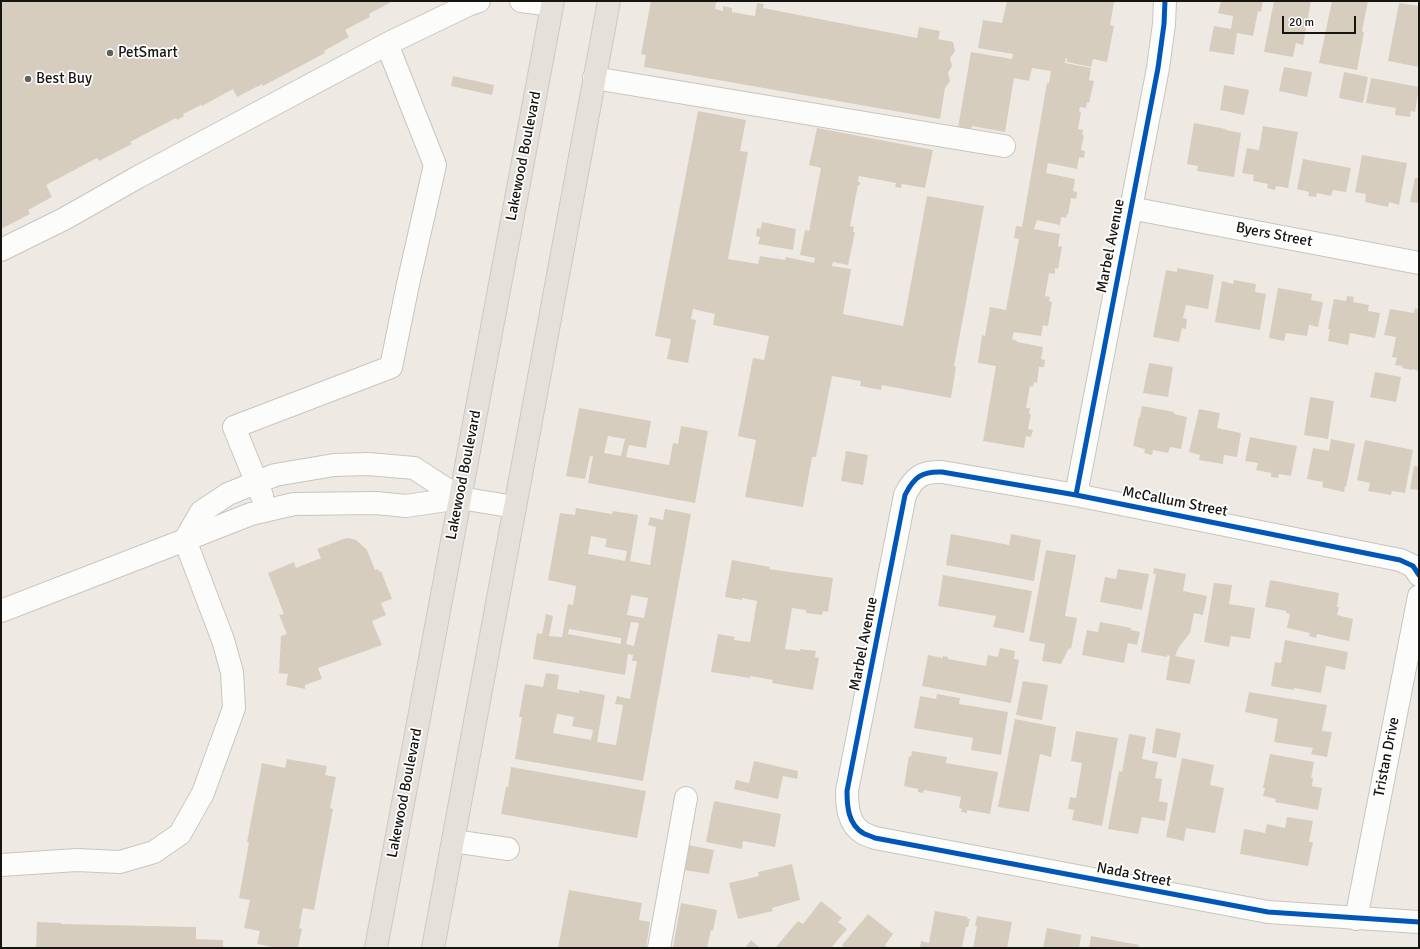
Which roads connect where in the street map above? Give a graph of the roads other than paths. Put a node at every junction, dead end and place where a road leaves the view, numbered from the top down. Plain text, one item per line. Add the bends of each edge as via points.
1 (521, 1) edge
2 (609, 1) edge
3 (1165, 1) edge
4 (468, 3) edge
5 (553, 3) edge
6 (387, 44) junction
7 (594, 78) junction
8 (1004, 146) dead end
9 (1130, 208) junction
10 (1, 250) edge
11 (1419, 263) edge
12 (920, 476) joint
13 (257, 482) junction
14 (1076, 495) junction
15 (460, 498) junction
16 (514, 507) junction
17 (268, 510) junction
18 (185, 540) junction
19 (1419, 575) edge
20 (1419, 596) edge
21 (1, 611) edge
22 (686, 798) dead end
23 (852, 821) joint
24 (453, 841) junction
25 (508, 849) dead end
26 (1, 865) edge
27 (1356, 918) junction
28 (1419, 922) edge
29 (376, 948) edge
30 (433, 948) edge
31 (659, 948) edge

1 - 5 street
2 - 7 main road
3 - 9 street, Marbel Avenue via 1158,68
4 - 6 street
5 - 15 main road, Lakewood Boulevard
6 - 10 street via 64,219
6 - 13 street via 435,165 391,367 234,428
7 - 8 street
7 - 16 main road
9 - 11 street, Byers Street
9 - 14 street, Marbel Avenue
12 - 14 street, McCallum Street via 930,472 942,472
12 - 23 street, Marbel Avenue via 910,484 905,495 847,791
13 - 15 street via 275,475 334,465 368,464 414,468
13 - 17 street
13 - 18 street via 228,494 201,512
14 - 19 street, McCallum Street via 1400,560 1413,566
15 - 16 street
15 - 17 street via 406,506 376,503 294,504
15 - 29 main road, Lakewood Boulevard
16 - 24 main road
17 - 18 street via 251,514
18 - 21 street
18 - 26 street via 232,672 234,708 203,793 184,827 180,834 154,852 120,862 77,860
20 - 27 street, Tristan Drive
22 - 31 street
23 - 27 street, Nada Street via 862,832 883,839 1268,912
24 - 25 street
24 - 30 main road
27 - 28 street, Nada Street

